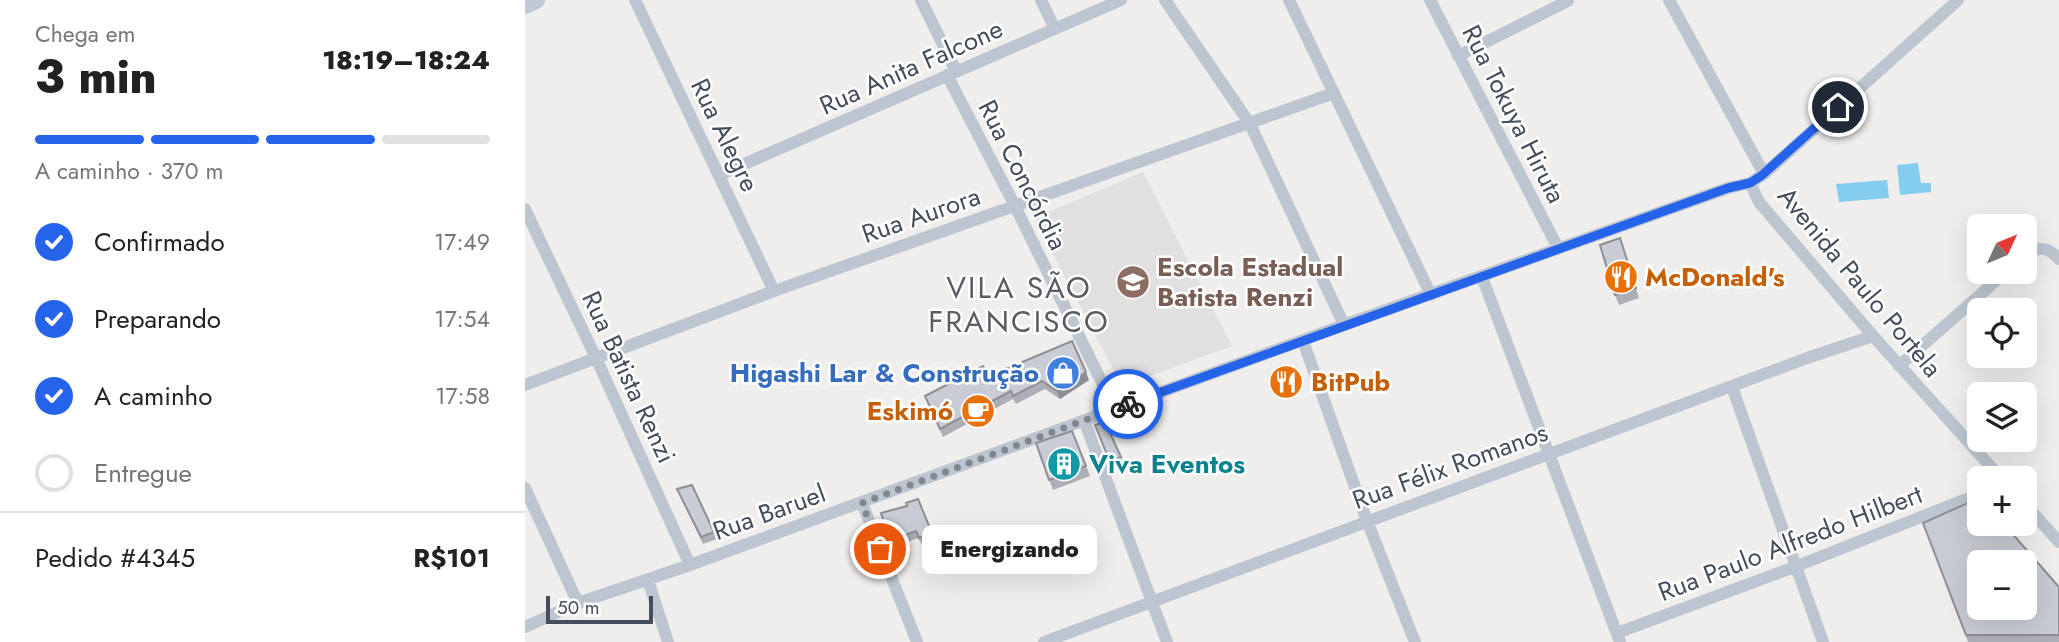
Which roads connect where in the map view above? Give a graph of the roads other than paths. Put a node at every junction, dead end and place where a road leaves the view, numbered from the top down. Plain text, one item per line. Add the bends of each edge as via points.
1 (535, 0) edge
2 (635, 0) edge
3 (921, 0) edge
4 (1041, 0) edge
5 (1121, 0) edge
6 (1165, 0) edge
7 (1289, 0) edge
8 (1430, 0) edge
9 (1669, 0) edge
10 (1958, 0) edge
11 (1568, 1) edge
12 (525, 5) edge
13 (1055, 29) junction
14 (1458, 56) junction
15 (951, 73) junction
16 (1333, 93) junction
17 (1250, 124) junction
18 (1764, 174) junction
19 (719, 175) junction
20 (1750, 183) junction
21 (1015, 206) junction
22 (525, 209) edge
23 (1622, 227) joint
24 (1558, 248) junction
25 (2037, 249) edge
26 (2059, 259) edge
27 (1482, 277) junction
28 (1992, 284) edge
29 (773, 291) junction
30 (1431, 295) junction
31 (1344, 325) junction
32 (1873, 336) junction
33 (1303, 341) junction
34 (596, 358) junction
35 (1899, 366) junction
36 (525, 386) edge
37 (1732, 387) junction
38 (1115, 409) junction
39 (1084, 421) junction
40 (1549, 453) junction
41 (1990, 466) edge
42 (525, 488) edge
43 (1967, 499) edge
44 (862, 503) junction
45 (2037, 517) edge
46 (1367, 521) junction
47 (2059, 542) edge
48 (690, 565) junction
49 (1797, 566) junction
50 (648, 579) junction
51 (578, 603) junction
52 (1152, 603) junction
53 (525, 627) edge
54 (1619, 638) edge
55 (668, 642) edge
56 (917, 642) edge
57 (1044, 642) edge
58 (1167, 642) edge
59 (1415, 642) edge
60 (1823, 642) edge

1 - 12 main road
2 - 19 street, Rua Alegre
3 - 15 street, Rua Concórdia
4 - 13 street
5 - 13 street, Rua Anita Falcone
6 - 17 street
7 - 16 street
8 - 14 street, Rua Tokuya Hiruta
9 - 18 street
10 - 18 street
11 - 14 street
13 - 15 street, Rua Anita Falcone
14 - 24 street, Rua Tokuya Hiruta
15 - 19 street, Rua Anita Falcone
15 - 21 street, Rua Concórdia
16 - 17 street, Rua Aurora
16 - 30 street
17 - 21 street, Rua Aurora
17 - 31 street
18 - 20 street
19 - 29 street, Rua Alegre
20 - 23 street, Avenida Paulo Portela
20 - 32 street, Avenida Paulo Portela via 1759,202
21 - 29 street, Rua Aurora
21 - 38 street, Rua Concórdia
22 - 34 street, Rua Batista Renzi
23 - 24 street, Rua Baruel
24 - 27 street, Rua Baruel
25 - 26 street via 2045,248
27 - 30 street, Rua Baruel
27 - 40 street
28 - 35 street
29 - 34 street, Rua Aurora
30 - 31 street, Rua Baruel
31 - 33 street, Rua Baruel
32 - 35 street, Avenida Paulo Portela
32 - 37 street, Rua Félix Romanos
33 - 38 street, Rua Baruel
33 - 46 street
34 - 36 street, Rua Aurora
34 - 48 street, Rua Batista Renzi
35 - 41 street, Avenida Paulo Portela
37 - 40 street, Rua Félix Romanos
37 - 49 street
38 - 39 street, Rua Baruel
39 - 44 street, Rua Baruel
39 - 52 street
40 - 46 street, Rua Félix Romanos
40 - 54 street
42 - 51 street
43 - 49 street, Rua Paulo Alfredo Hilbert
44 - 48 street, Rua Baruel
44 - 56 street
45 - 47 street
46 - 52 street, Rua Félix Romanos
46 - 59 street
48 - 50 street, Rua Baruel
49 - 54 street, Rua Paulo Alfredo Hilbert
49 - 60 street
50 - 51 street, Rua Baruel
50 - 55 street
51 - 53 street, Rua Baruel
52 - 57 street, Rua Félix Romanos
52 - 58 street

